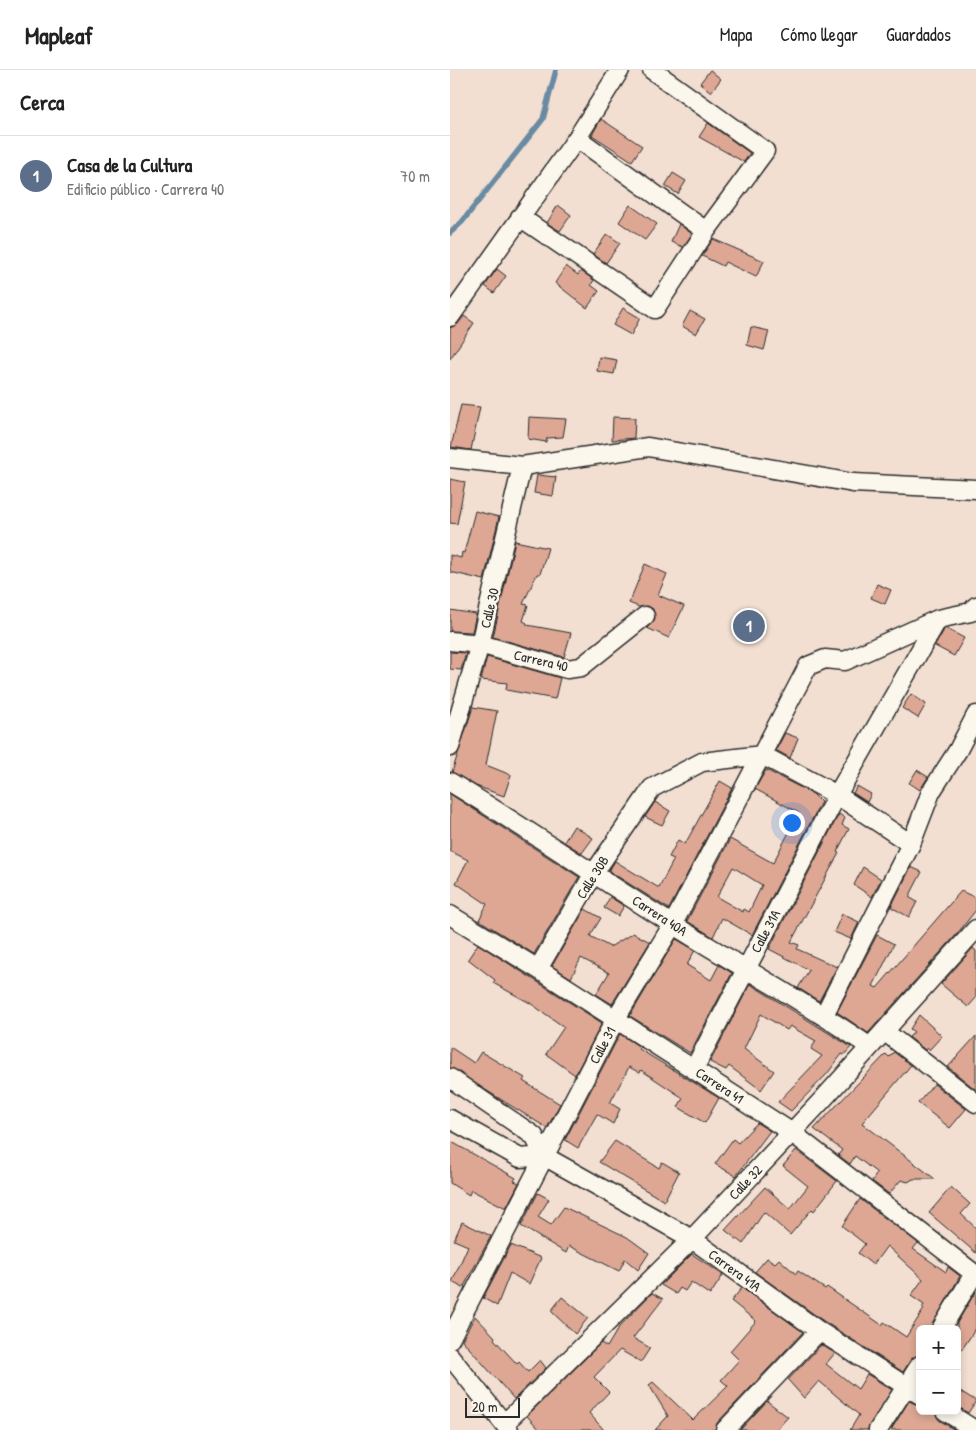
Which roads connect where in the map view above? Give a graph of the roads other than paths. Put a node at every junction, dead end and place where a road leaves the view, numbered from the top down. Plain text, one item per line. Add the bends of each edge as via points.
1 (620, 70) edge
2 (652, 70) edge
3 (577, 138) junction
4 (520, 217) junction
5 (706, 231) junction
6 (456, 297) edge
7 (450, 317) edge
8 (450, 458) edge
9 (522, 466) junction
10 (976, 489) edge
11 (976, 606) edge
12 (645, 616) dead end
13 (938, 619) junction
14 (450, 641) edge
15 (480, 644) junction
16 (976, 715) edge
17 (976, 742) edge
18 (450, 747) edge
19 (958, 750) junction
20 (762, 755) junction
21 (450, 782) edge
22 (837, 795) junction
23 (911, 844) junction
24 (594, 872) junction
25 (450, 915) edge
26 (672, 924) junction
27 (974, 935) edge
28 (538, 969) junction
29 (745, 970) junction
30 (824, 1014) junction
31 (616, 1018) junction
32 (884, 1031) junction
33 (870, 1047) junction
34 (694, 1069) junction
35 (450, 1078) edge
36 (976, 1103) edge
37 (450, 1119) edge
38 (791, 1132) junction
39 (544, 1156) junction
40 (692, 1239) junction
41 (975, 1275) edge
42 (944, 1325) edge
43 (819, 1331) junction
44 (450, 1339) edge
45 (450, 1356) edge
46 (919, 1370) edge
47 (913, 1391) edge
48 (951, 1415) edge
49 (507, 1427) edge
50 (725, 1430) edge
51 (878, 1430) edge
52 (974, 1430) edge

1 - 3 street
2 - 5 street via 765,151
3 - 4 street
3 - 5 street
4 - 5 street via 656,309
4 - 6 street
6 - 7 street
8 - 9 street
9 - 10 street via 648,447 853,483
9 - 15 street, Calle 30
11 - 13 street, Calle 31 via 971,612
12 - 15 street, Carrera 40 via 581,667 567,669
13 - 20 street, Calle 31 via 845,660 825,659 808,666
13 - 22 street, Calle 31A
14 - 15 street, Carrera 40
15 - 18 street, Calle 30
16 - 19 street
17 - 19 street
19 - 23 street via 931,792
20 - 22 street
20 - 24 street, Calle 30B via 702,762 652,788
20 - 26 street, Calle 31
21 - 24 street, Carrera 40A
22 - 23 street
22 - 29 street, Calle 31A
23 - 30 street
24 - 26 street, Carrera 40A
24 - 28 street, Calle 30B
25 - 28 street, Carrera 41
26 - 29 street, Carrera 40A
26 - 31 street, Calle 31
27 - 32 street, Calle 32
28 - 31 street, Carrera 41
29 - 30 street, Carrera 40A
29 - 34 street, Calle 31A
30 - 33 street, Carrera 40A
31 - 34 street, Carrera 41
31 - 39 street, Calle 31
32 - 33 street, Calle 32
32 - 36 street
33 - 38 street, Calle 32
34 - 38 street, Carrera 41
35 - 39 street via 534,1136
37 - 39 street via 520,1158
38 - 40 street, Calle 32
38 - 41 street, Carrera 41
39 - 40 street, Carrera 41A
39 - 44 street, Calle 31
40 - 43 street, Carrera 41A
40 - 49 street, Calle 32
41 - 42 street
43 - 47 street, Carrera 41A
43 - 50 street
45 - 49 street
46 - 47 street
47 - 51 street
48 - 52 street

